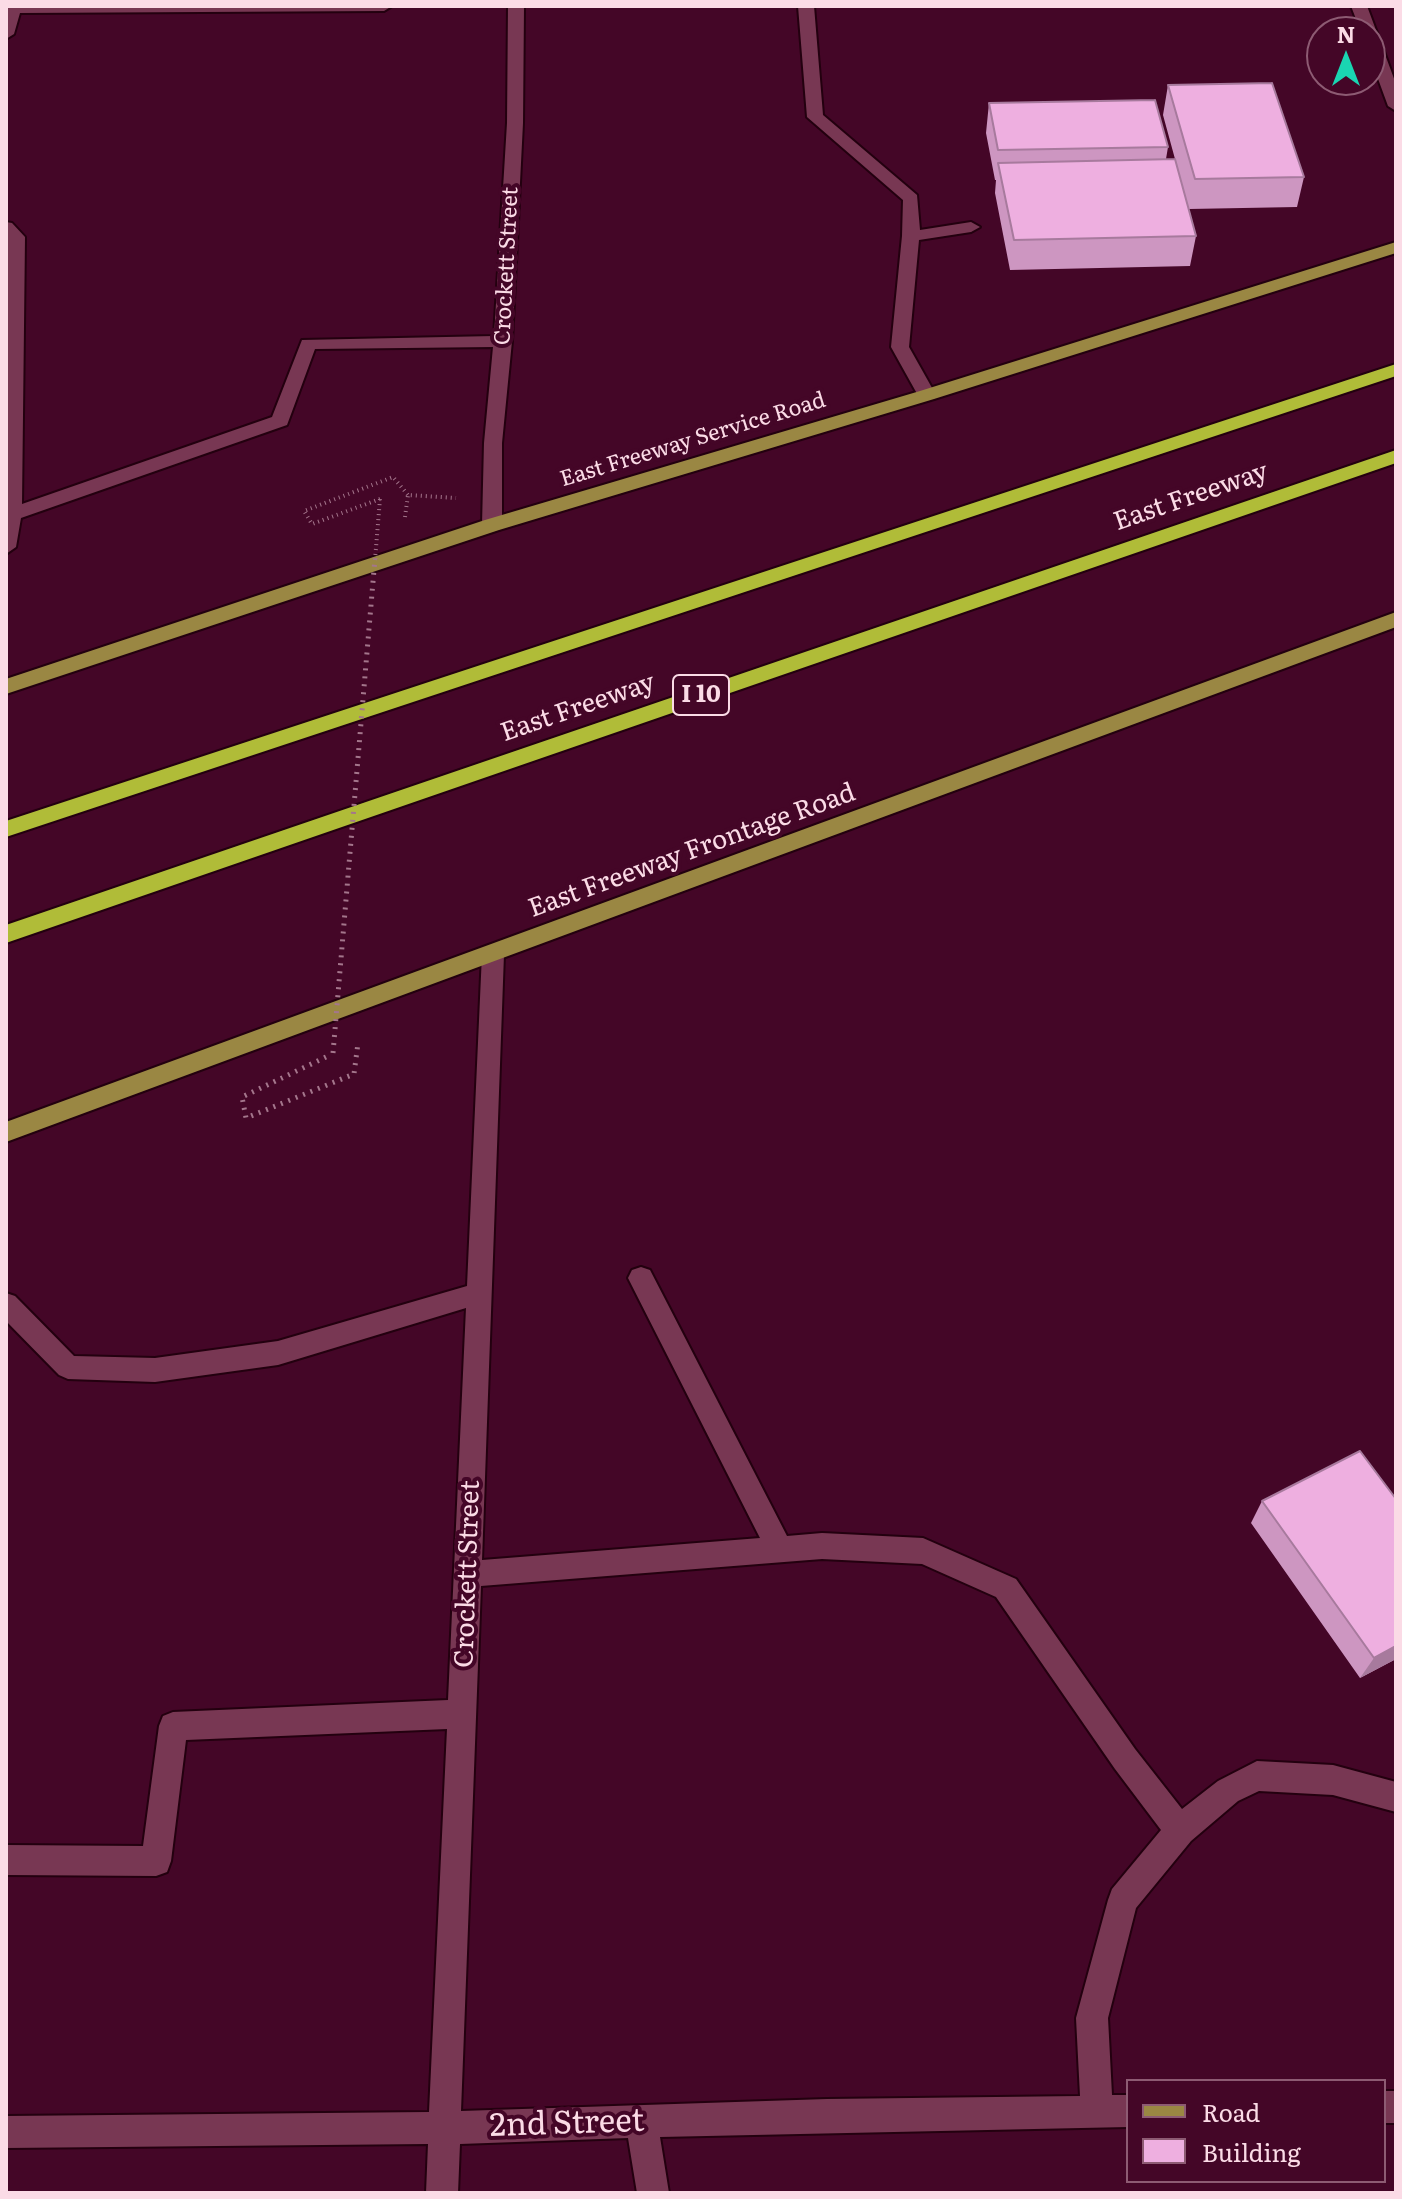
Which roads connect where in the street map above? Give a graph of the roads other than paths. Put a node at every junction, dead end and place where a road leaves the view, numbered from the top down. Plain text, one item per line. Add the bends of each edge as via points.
1 (313, 6) edge
2 (384, 6) edge
3 (516, 6) edge
4 (806, 6) edge
5 (10, 8) edge
6 (6, 34) edge
7 (1386, 78) edge
8 (1396, 106) edge
9 (6, 227) edge
10 (971, 227) dead end
11 (911, 236) junction
12 (1396, 247) edge
13 (503, 341) junction
14 (1396, 370) edge
15 (927, 395) junction
16 (1396, 456) edge
17 (12, 514) junction
18 (492, 525) junction
19 (6, 547) edge
20 (1396, 619) edge
21 (6, 687) edge
22 (6, 829) edge
23 (6, 934) edge
24 (493, 954) junction
25 (6, 1132) edge
26 (641, 1278) dead end
27 (479, 1293) junction
28 (6, 1304) edge
29 (780, 1550) junction
30 (468, 1574) junction
31 (461, 1714) junction
32 (1396, 1797) edge
33 (1180, 1830) junction
34 (6, 1860) edge
35 (1114, 2111) edge
36 (641, 2121) junction
37 (445, 2128) junction
38 (6, 2132) edge
39 (442, 2193) edge
40 (653, 2193) edge

1 - 2 street
1 - 5 street
3 - 13 street, Crockett Street
4 - 11 street via 815,117 911,199
5 - 6 street
7 - 8 street
9 - 17 street via 16,237
10 - 11 street
11 - 15 street via 900,347
12 - 15 main road, East Freeway Service Road
13 - 17 street via 308,344 280,421
13 - 18 street, Crockett Street
14 - 22 highway
15 - 18 main road, East Freeway Service Road
16 - 23 highway, East Freeway / I 10
17 - 19 street
18 - 21 main road, East Freeway Service Road
20 - 24 main road, East Freeway Frontage Road
24 - 25 main road, East Freeway Frontage Road
24 - 27 street, Crockett Street
26 - 29 street
27 - 28 street via 278,1353 155,1370 68,1367
27 - 30 street, Crockett Street
29 - 30 street
29 - 33 street via 822,1546 923,1551 1006,1588
30 - 31 street, Crockett Street
31 - 34 street via 173,1726 156,1861
31 - 37 street, Crockett Street
32 - 33 street via 1333,1780 1257,1776
33 - 35 street via 1123,1900 1092,2018 1093,2077
35 - 36 street, 2nd Street
36 - 37 street, 2nd Street
36 - 40 street
37 - 38 street, 2nd Street
37 - 39 street, Crockett Street

